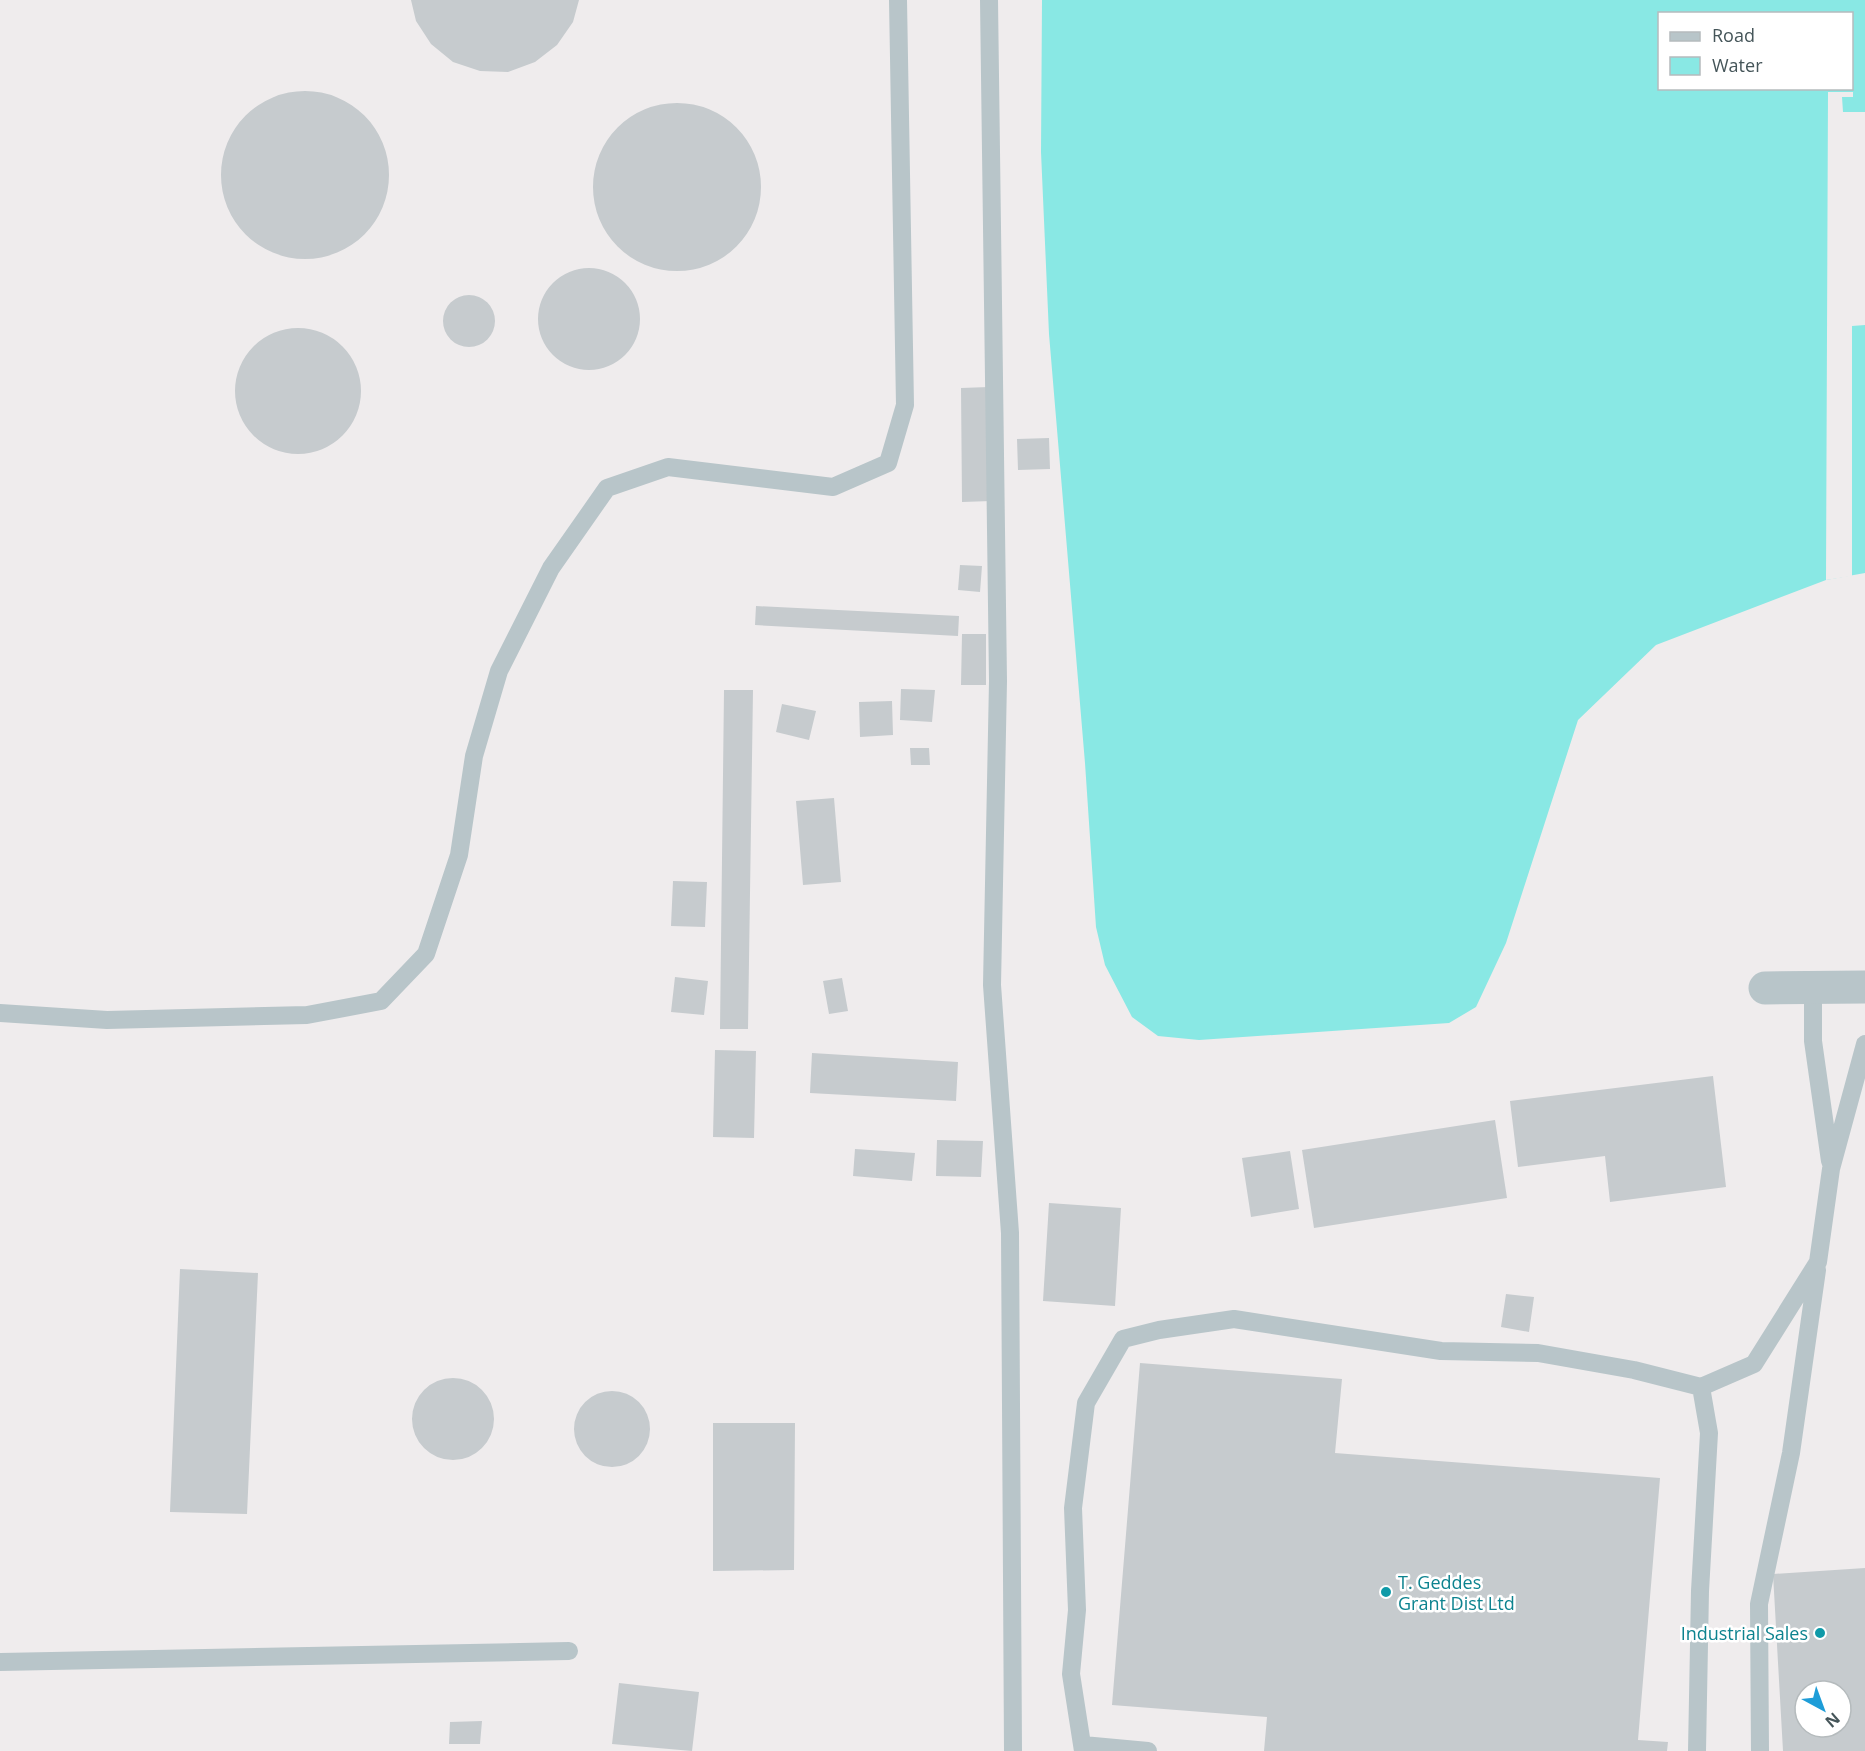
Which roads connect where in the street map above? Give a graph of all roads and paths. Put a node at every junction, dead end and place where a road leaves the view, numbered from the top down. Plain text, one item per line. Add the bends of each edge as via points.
1 (898, 0) edge
2 (989, 0) edge
3 (1865, 987) edge
4 (1765, 988) dead end
5 (1813, 988) junction
6 (0, 1013) edge
7 (1865, 1044) edge
8 (1831, 1168) junction
9 (1818, 1262) junction
10 (1701, 1387) junction
11 (568, 1651) dead end
12 (0, 1662) edge
13 (1083, 1748) edge
14 (1012, 1751) edge
15 (1148, 1751) edge
16 (1697, 1751) edge
17 (1760, 1751) edge

1 - 6 lane via 905,405 888,463 833,487 668,467 607,488 551,568 500,671 474,756 459,855 426,954 381,1001 307,1015 107,1020
2 - 14 lane via 998,681 992,985 1010,1233
3 - 5 street
4 - 5 street
5 - 8 lane via 1813,1041
7 - 8 lane
8 - 9 lane
9 - 10 lane via 1754,1364
9 - 17 lane via 1791,1453 1759,1604
10 - 13 lane via 1538,1353 1441,1350 1234,1319 1124,1339 1086,1403 1073,1508 1077,1610 1071,1674
10 - 16 lane via 1709,1433
11 - 12 lane
13 - 15 lane

